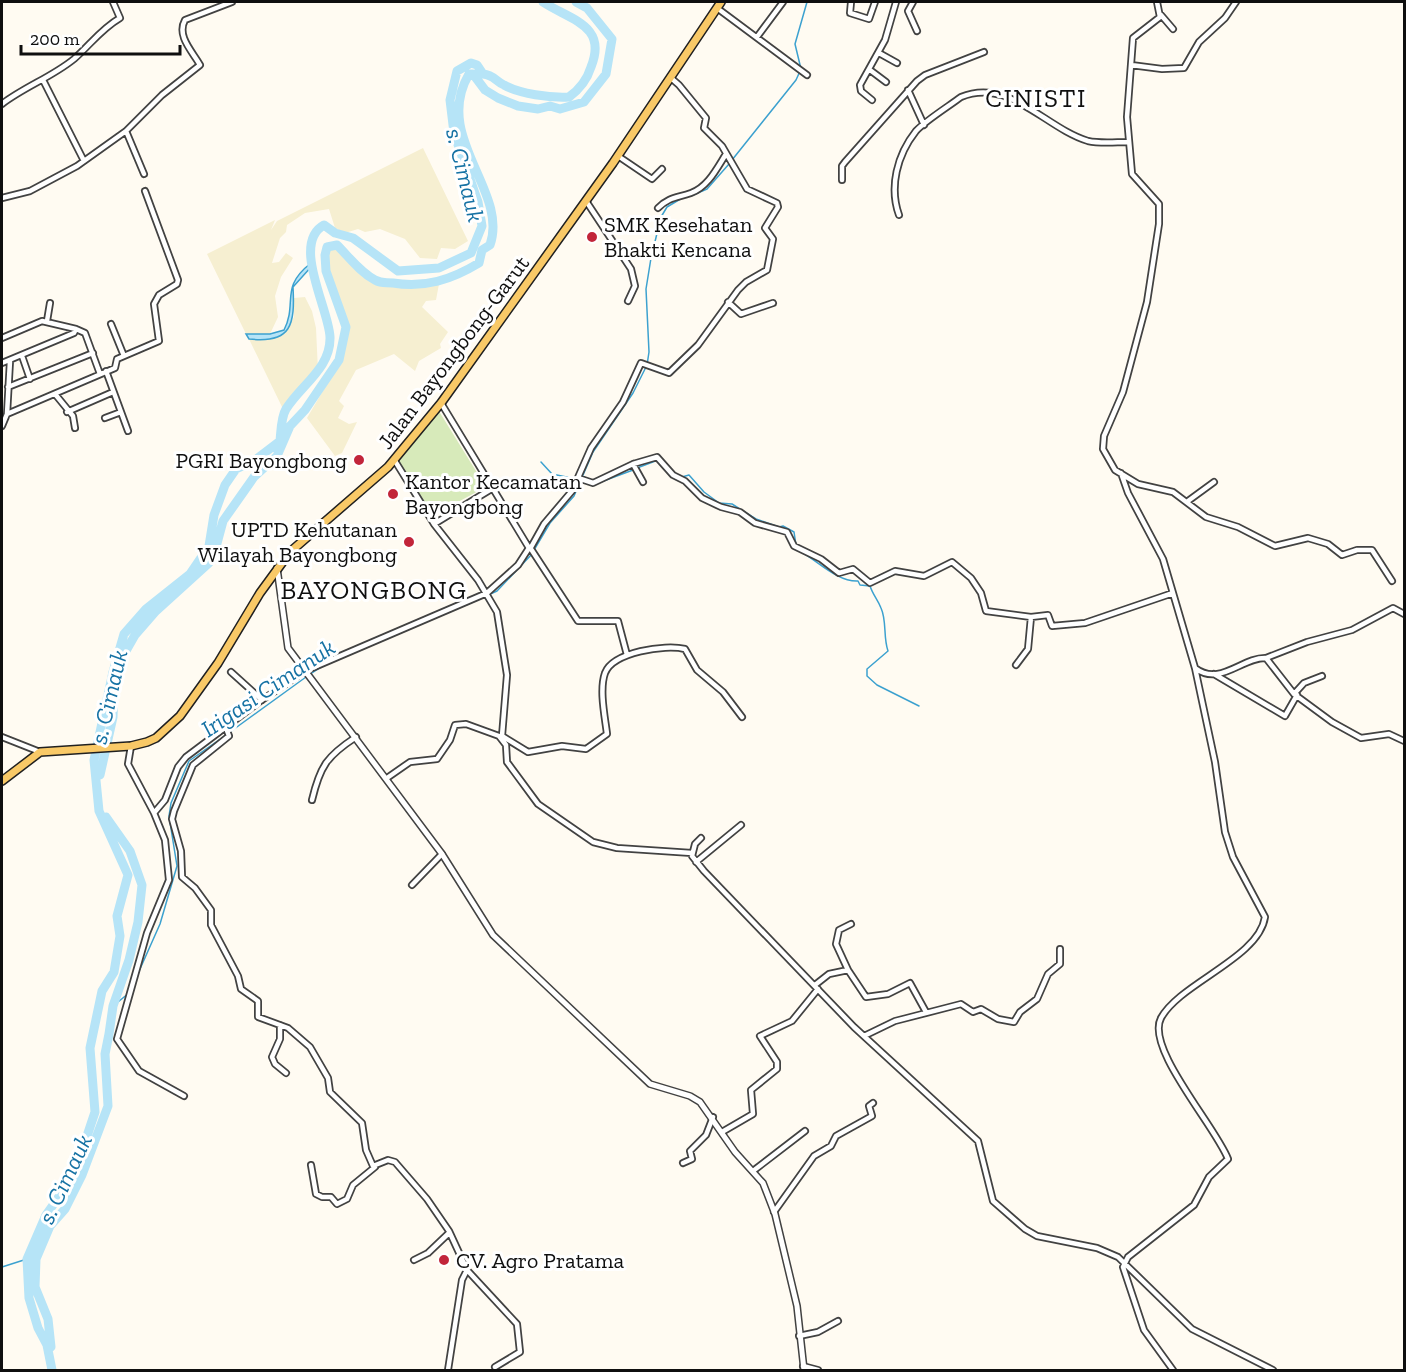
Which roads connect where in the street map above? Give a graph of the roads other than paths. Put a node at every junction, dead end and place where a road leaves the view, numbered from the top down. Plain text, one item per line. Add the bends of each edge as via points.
1 (113, 2) edge
2 (232, 2) edge
3 (783, 2) edge
4 (875, 2) edge
5 (896, 2) edge
6 (914, 2) edge
7 (1157, 2) edge
8 (1236, 2) edge
9 (849, 3) edge
10 (719, 5) edge
11 (1161, 15) junction
12 (1173, 29) dead end
13 (917, 31) dead end
14 (757, 38) junction
15 (984, 52) dead end
16 (879, 53) junction
17 (897, 63) dead end
18 (1131, 65) junction
19 (870, 70) junction
20 (807, 75) dead end
21 (671, 78) junction
22 (43, 80) junction
23 (886, 82) dead end
24 (908, 90) junction
25 (872, 100) dead end
26 (2, 104) edge
27 (924, 125) junction
28 (126, 130) junction
29 (1129, 142) junction
30 (618, 156) junction
31 (726, 156) junction
32 (84, 160) junction
33 (662, 169) dead end
34 (144, 174) dead end
35 (842, 180) dead end
36 (145, 191) dead end
37 (2, 198) edge
38 (586, 201) junction
39 (658, 208) dead end
40 (899, 215) dead end
41 (628, 301) dead end
42 (728, 302) junction
43 (50, 303) dead end
44 (773, 303) dead end
45 (47, 321) junction
46 (111, 324) dead end
47 (76, 329) junction
48 (2, 338) edge
49 (93, 352) junction
50 (22, 356) junction
51 (124, 356) junction
52 (10, 361) junction
53 (2, 363) edge
54 (2, 373) edge
55 (103, 373) junction
56 (9, 374) junction
57 (30, 379) junction
58 (8, 387) junction
59 (113, 392) junction
60 (55, 394) junction
61 (441, 403) junction
62 (67, 412) junction
63 (121, 412) junction
64 (7, 414) junction
65 (105, 418) dead end
66 (2, 426) edge
67 (75, 428) dead end
68 (128, 431) dead end
69 (395, 461) junction
70 (633, 464) junction
71 (1120, 473) junction
72 (579, 480) junction
73 (643, 482) dead end
74 (1214, 482) dead end
75 (493, 488) junction
76 (1188, 501) junction
77 (434, 524) junction
78 (532, 551) junction
79 (277, 568) junction
80 (1392, 581) dead end
81 (1173, 593) junction
82 (489, 595) junction
83 (1404, 614) edge
84 (1031, 617) junction
85 (627, 655) junction
86 (1266, 658) junction
87 (1016, 665) dead end
88 (1195, 668) junction
89 (231, 672) dead end
90 (307, 672) junction
91 (1214, 674) junction
92 (1322, 676) dead end
93 (1295, 694) junction
94 (262, 700) junction
95 (742, 717) dead end
96 (226, 728) junction
97 (501, 736) junction
98 (2, 737) edge
99 (356, 737) junction
100 (1404, 741) edge
101 (130, 746) junction
102 (40, 752) junction
103 (387, 778) junction
104 (2, 781) edge
105 (312, 800) dead end
106 (154, 813) junction
107 (741, 825) dead end
108 (701, 838) dead end
109 (692, 853) junction
110 (442, 854) junction
111 (696, 862) junction
112 (171, 871) junction
113 (180, 876) junction
114 (412, 885) dead end
115 (851, 924) dead end
116 (1060, 949) dead end
117 (848, 970) junction
118 (816, 987) junction
119 (926, 1012) junction
120 (280, 1025) junction
121 (864, 1036) junction
122 (286, 1073) dead end
123 (184, 1095) dead end
124 (873, 1103) dead end
125 (713, 1117) junction
126 (805, 1131) dead end
127 (722, 1132) junction
128 (683, 1163) dead end
129 (311, 1165) dead end
130 (375, 1167) junction
131 (753, 1171) junction
132 (774, 1212) junction
133 (449, 1233) junction
134 (414, 1260) dead end
135 (1125, 1262) junction
136 (467, 1270) junction
137 (838, 1321) dead end
138 (799, 1336) junction
139 (495, 1367) dead end
140 (803, 1368) edge
141 (448, 1371) edge
142 (818, 1371) edge
143 (1173, 1371) edge
144 (1273, 1371) edge

1 - 22 street via 120,18 104,28 73,60
2 - 28 street via 185,20 183,36 200,65
3 - 14 street
4 - 9 street via 869,18 850,13
5 - 16 street
6 - 13 street via 908,11
7 - 11 street
8 - 18 street via 1199,42 1184,68
10 - 14 street
10 - 21 main road, Jalan Bayongbong-Garut
11 - 12 street
11 - 18 street via 1132,38
14 - 20 street
15 - 24 street via 925,75
16 - 17 street
16 - 19 street
18 - 29 street
19 - 23 street
19 - 25 street via 860,88
21 - 30 main road, Jalan Bayongbong-Garut
21 - 31 street via 706,118 704,128
22 - 26 street
22 - 32 street
24 - 27 street
24 - 35 street via 842,166
27 - 29 street via 961,97 991,92 1010,97 1048,122 1086,140
27 - 40 street via 915,133 896,169 894,200
28 - 32 street
28 - 34 street
29 - 71 street via 1132,174 1161,210 1147,302 1123,392 1102,444 1111,465
30 - 33 street via 652,179
30 - 38 main road, Jalan Bayongbong-Garut
31 - 39 street via 704,185 668,199
31 - 42 street via 747,189 778,205 765,228 773,239 767,270 746,282
32 - 37 street via 30,191
36 - 51 street via 178,283 159,295 154,304 159,341
38 - 41 street via 631,269 634,286
38 - 61 main road, Jalan Bayongbong-Garut
42 - 44 street via 741,314
42 - 72 street via 698,345 669,373 643,361 623,402 591,448
43 - 45 street
45 - 47 street
45 - 48 street
46 - 51 street
47 - 49 street via 85,333
47 - 50 street
49 - 55 street
49 - 57 street
50 - 52 street
50 - 57 street
51 - 55 street via 117,359 115,368
52 - 53 street
52 - 56 street
54 - 56 street
55 - 59 street
55 - 60 street
56 - 58 street
57 - 58 street
58 - 64 street
59 - 62 street
59 - 63 street
60 - 62 street
60 - 64 street
61 - 69 main road, Jalan Bayongbong-Garut
61 - 75 street
62 - 67 street via 73,416
63 - 65 street
63 - 68 street
64 - 66 street
69 - 77 street
69 - 79 main road, Jalan Bayongbong-Garut via 290,552
70 - 72 street via 593,483
70 - 73 street
70 - 84 street via 657,457 702,498 738,511 755,523 788,532 794,546 839,573 853,569 870,584 895,571 924,576 952,562 971,578 987,612
71 - 76 street via 1145,487 1173,492
71 - 81 street via 1157,545
72 - 78 street via 544,524
74 - 76 street
75 - 77 street
75 - 78 street
76 - 80 street via 1206,517 1232,524 1275,546 1308,538 1328,544 1337,554 1372,550
77 - 82 street
78 - 82 street
78 - 85 street via 578,621 618,621
79 - 90 street via 286,643
79 - 101 main road, Jalan Bayongbong-Garut via 180,716 156,738
81 - 84 street via 1085,623 1052,626 1049,616
81 - 88 street
82 - 90 street
82 - 97 street via 500,621 506,657
83 - 86 street via 1393,608 1352,630
84 - 87 street via 1029,647
85 - 95 street via 665,646 685,649 697,670 723,692
85 - 97 street via 604,675 608,734 605,737 585,749 562,746 531,752
86 - 91 street via 1226,674
86 - 93 street
88 - 91 street
88 - 135 street via 1225,832 1233,857 1264,918 1252,942 1161,1017 1158,1034 1165,1056 1228,1159 1209,1177 1194,1205
89 - 94 street
90 - 94 street
90 - 99 street
91 - 93 street via 1285,716
92 - 93 street via 1304,683
93 - 100 street via 1317,713 1357,736 1389,734
94 - 96 street
96 - 106 street via 186,757 165,800
96 - 113 street via 230,735 193,765 174,811 172,819 181,851
97 - 103 street via 458,723 436,759 410,762
97 - 109 street via 506,745 505,759 538,804 578,833 601,847
98 - 102 street
99 - 103 street
99 - 105 street via 332,754 319,772
101 - 102 main road, Jalan Bayongbong-Garut
101 - 106 street via 128,764
102 - 104 main road
103 - 110 street
106 - 112 street
107 - 111 street
108 - 109 street
109 - 111 street
110 - 114 street
110 - 125 street via 493,935 526,968 650,1084 690,1096
111 - 118 street
112 - 113 street
112 - 123 street via 147,933 117,1039 139,1071
113 - 120 street via 211,910 211,925 242,989 258,1001 256,1015
115 - 117 street via 839,930 836,942
116 - 119 street via 1060,963 1048,974 1037,999 1020,1012 1015,1022 998,1020 981,1009 973,1012 963,1004
117 - 118 street via 829,974
117 - 119 street via 866,998 885,995 910,983
118 - 121 street
118 - 127 street via 792,1021 760,1036 777,1062 777,1069 752,1090 753,1114
119 - 121 street
120 - 122 street via 280,1039 272,1057
120 - 130 street via 310,1047 327,1075 330,1092 362,1123 366,1150
121 - 135 street via 978,1141 993,1201 1016,1222 1037,1236 1097,1248
124 - 132 street via 868,1107 872,1116 836,1136 831,1146 814,1156
125 - 127 street
125 - 128 street via 706,1135 690,1151 692,1159
126 - 131 street
127 - 131 street
129 - 130 street via 316,1194 331,1197 337,1204 347,1199 351,1187
130 - 133 street via 388,1160 395,1162 427,1198
131 - 132 street via 763,1183
132 - 138 street via 797,1306
133 - 134 street via 428,1253
133 - 136 street
135 - 143 street via 1124,1275 1144,1330
135 - 144 street via 1192,1329
136 - 139 street via 518,1327 520,1352
136 - 141 street via 462,1280
137 - 138 street via 818,1332
138 - 140 street
140 - 142 street

